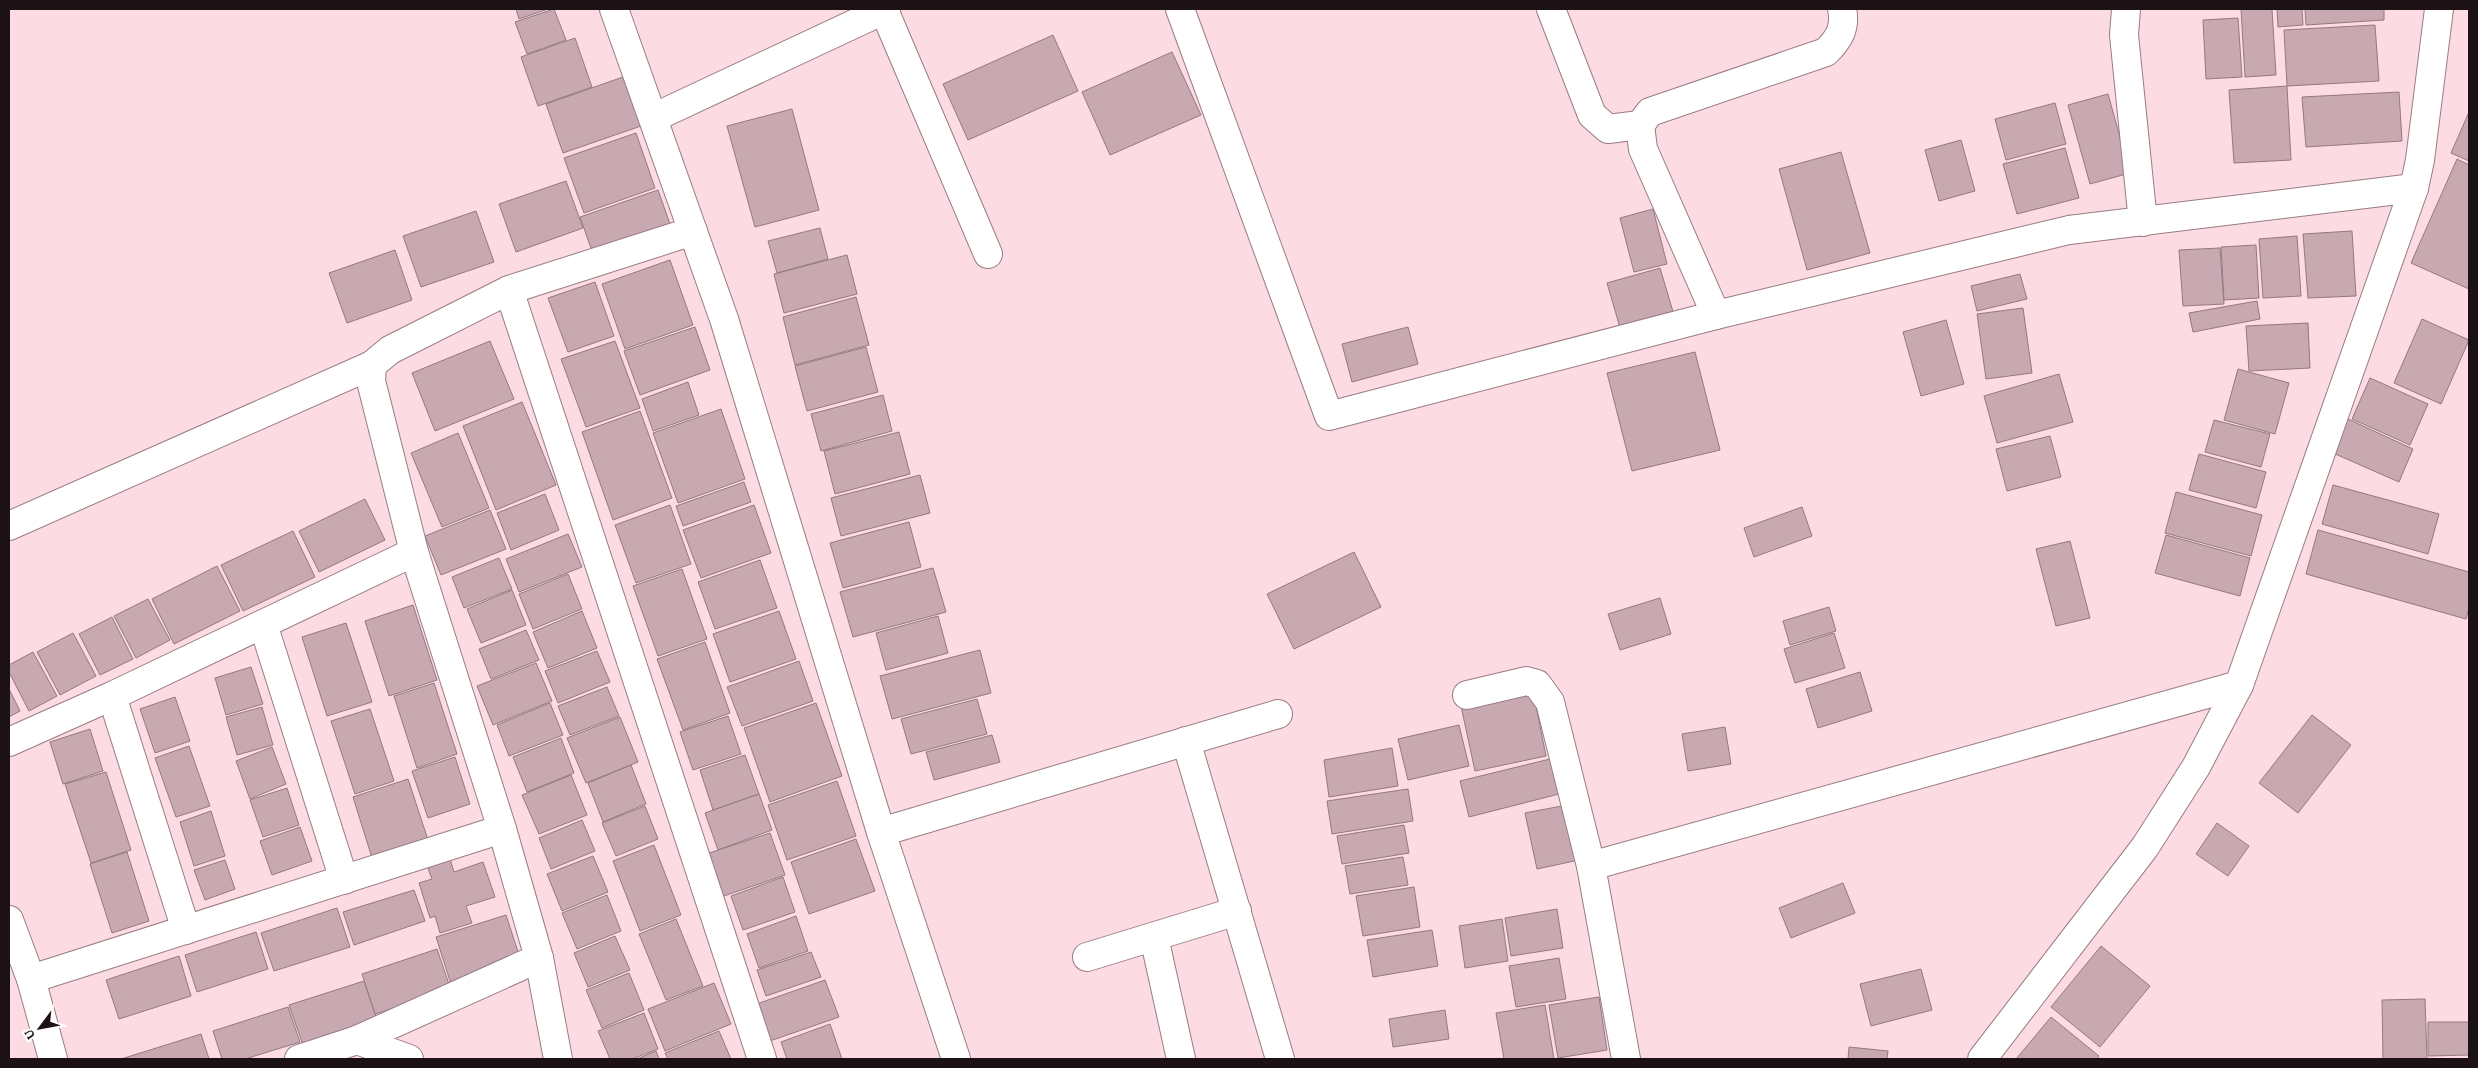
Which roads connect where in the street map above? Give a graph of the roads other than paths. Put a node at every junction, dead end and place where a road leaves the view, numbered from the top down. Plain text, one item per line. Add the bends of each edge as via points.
1 (614, 9) edge
2 (885, 9) edge
3 (1180, 9) edge
4 (1551, 9) edge
5 (1842, 9) edge
6 (2126, 9) edge
7 (2439, 9) edge
8 (653, 118) junction
9 (1640, 125) junction
10 (2414, 188) junction
11 (2143, 222) junction
12 (693, 231) junction
13 (988, 254) dead end
14 (509, 290) junction
15 (1716, 315) junction
16 (372, 365) junction
17 (9, 526) edge
18 (414, 552) junction
19 (263, 624) junction
20 (2239, 686) junction
21 (1467, 695) dead end
22 (112, 696) junction
23 (1278, 714) dead end
24 (1186, 741) junction
25 (9, 742) edge
26 (502, 829) junction
27 (881, 832) junction
28 (1591, 866) junction
29 (344, 880) junction
30 (1237, 911) junction
31 (9, 920) edge
32 (186, 930) junction
33 (1154, 937) junction
34 (1087, 957) dead end
35 (538, 958) junction
36 (31, 979) junction
37 (357, 1040) junction
38 (53, 1059) edge
39 (299, 1059) edge
40 (409, 1059) edge
41 (558, 1059) edge
42 (762, 1059) edge
43 (956, 1059) edge
44 (1181, 1059) edge
45 (1280, 1059) edge
46 (1626, 1059) edge
47 (1982, 1059) edge

1 - 8 street
2 - 8 street
2 - 13 street
3 - 15 street via 1330,416
4 - 9 street via 1592,115 1608,129
5 - 9 street via 1839,40 1826,52 1650,112
6 - 11 street via 2124,35
7 - 10 street
8 - 12 street
9 - 15 street via 1643,149
10 - 11 street
10 - 20 street
11 - 15 street via 2069,230
12 - 14 street
12 - 27 street via 724,319
14 - 16 street via 390,350
14 - 42 street
16 - 17 street
16 - 18 street via 371,381
18 - 19 street
18 - 26 street
19 - 22 street
19 - 29 street
20 - 28 street
20 - 47 street via 2196,767 2144,847
21 - 28 street via 1520,680 1537,684 1543,691 1557,722
22 - 25 street
22 - 32 street
23 - 24 street
24 - 27 street
24 - 30 street
26 - 29 street
26 - 35 street
27 - 43 street
28 - 46 street
29 - 32 street
30 - 33 street
30 - 45 street
31 - 36 street
32 - 36 street
33 - 34 street
33 - 44 street
35 - 37 street
35 - 41 street
36 - 38 street
37 - 39 street
37 - 40 street

